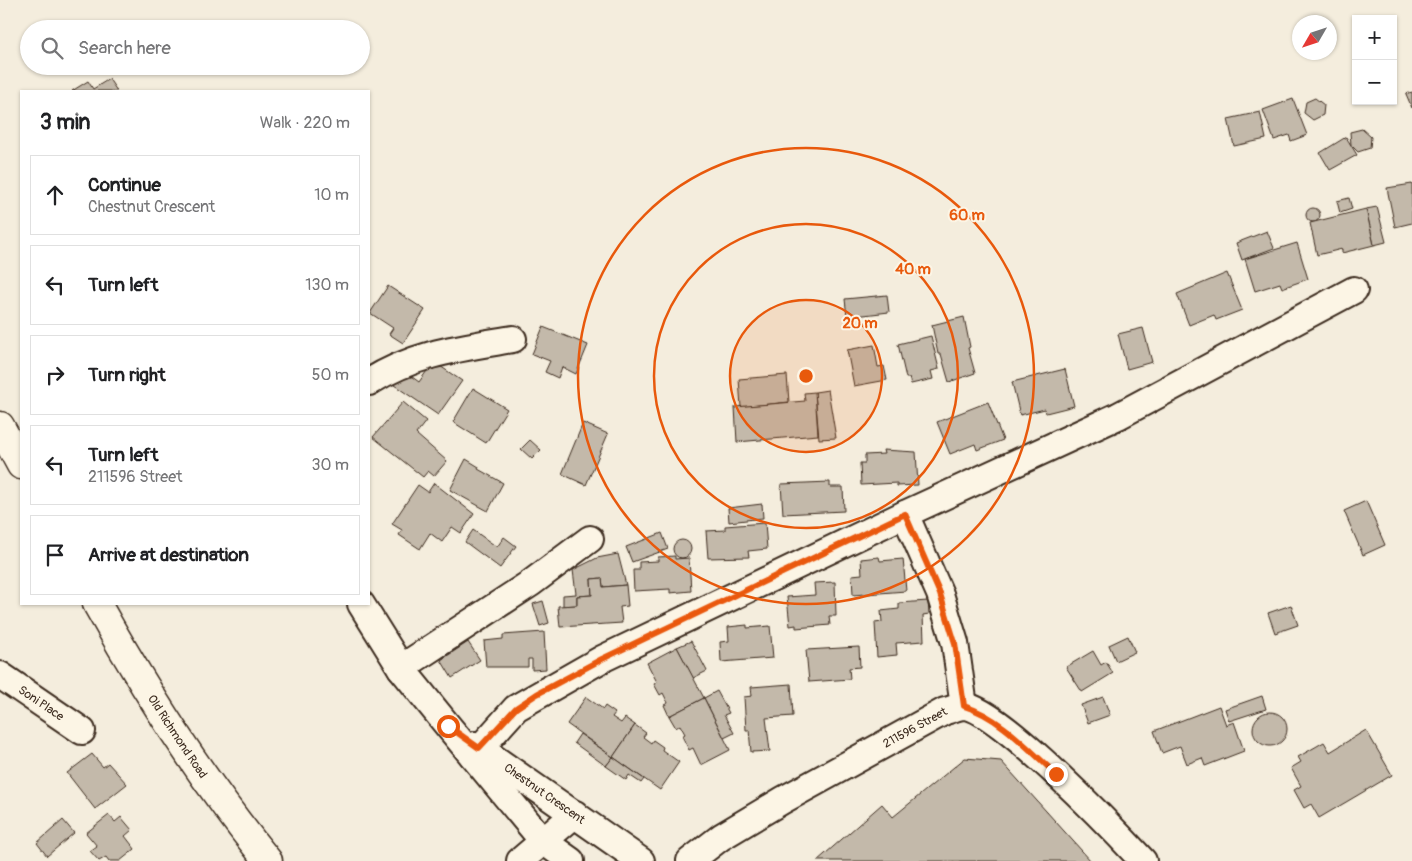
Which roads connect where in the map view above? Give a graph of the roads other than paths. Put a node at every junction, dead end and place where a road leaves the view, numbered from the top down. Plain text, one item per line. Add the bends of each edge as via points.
1 (1354, 290) dead end
2 (513, 339) dead end
3 (370, 381) edge
4 (0, 426) edge
5 (20, 463) edge
6 (905, 514) junction
7 (590, 538) dead end
8 (98, 605) edge
9 (361, 605) edge
10 (401, 668) junction
11 (0, 675) edge
12 (964, 706) junction
13 (82, 731) dead end
14 (476, 752) junction
15 (575, 814) junction
16 (543, 841) junction
17 (268, 861) edge
18 (520, 861) edge
19 (571, 861) edge
20 (641, 861) edge
21 (690, 861) edge
22 (1144, 861) edge

1 - 6 street via 1118,416
2 - 3 street via 417,358
4 - 5 street
6 - 12 street via 940,594 955,643
6 - 14 street via 570,677 516,708
7 - 10 street via 531,583
8 - 17 street, Old Richmond Road via 138,678 233,817
9 - 10 street, Chestnut Crescent
10 - 14 street, Chestnut Crescent via 448,726
11 - 13 street, Soni Place
12 - 21 street, 211596 Street via 945,712 783,800 721,837
12 - 22 street, 211596 Street via 985,715 1006,730 1076,792
14 - 15 street, Chestnut Crescent
14 - 16 street, Chestnut Crescent
15 - 16 street
15 - 20 street, Chestnut Crescent
16 - 18 street
16 - 19 street, Chestnut Crescent

